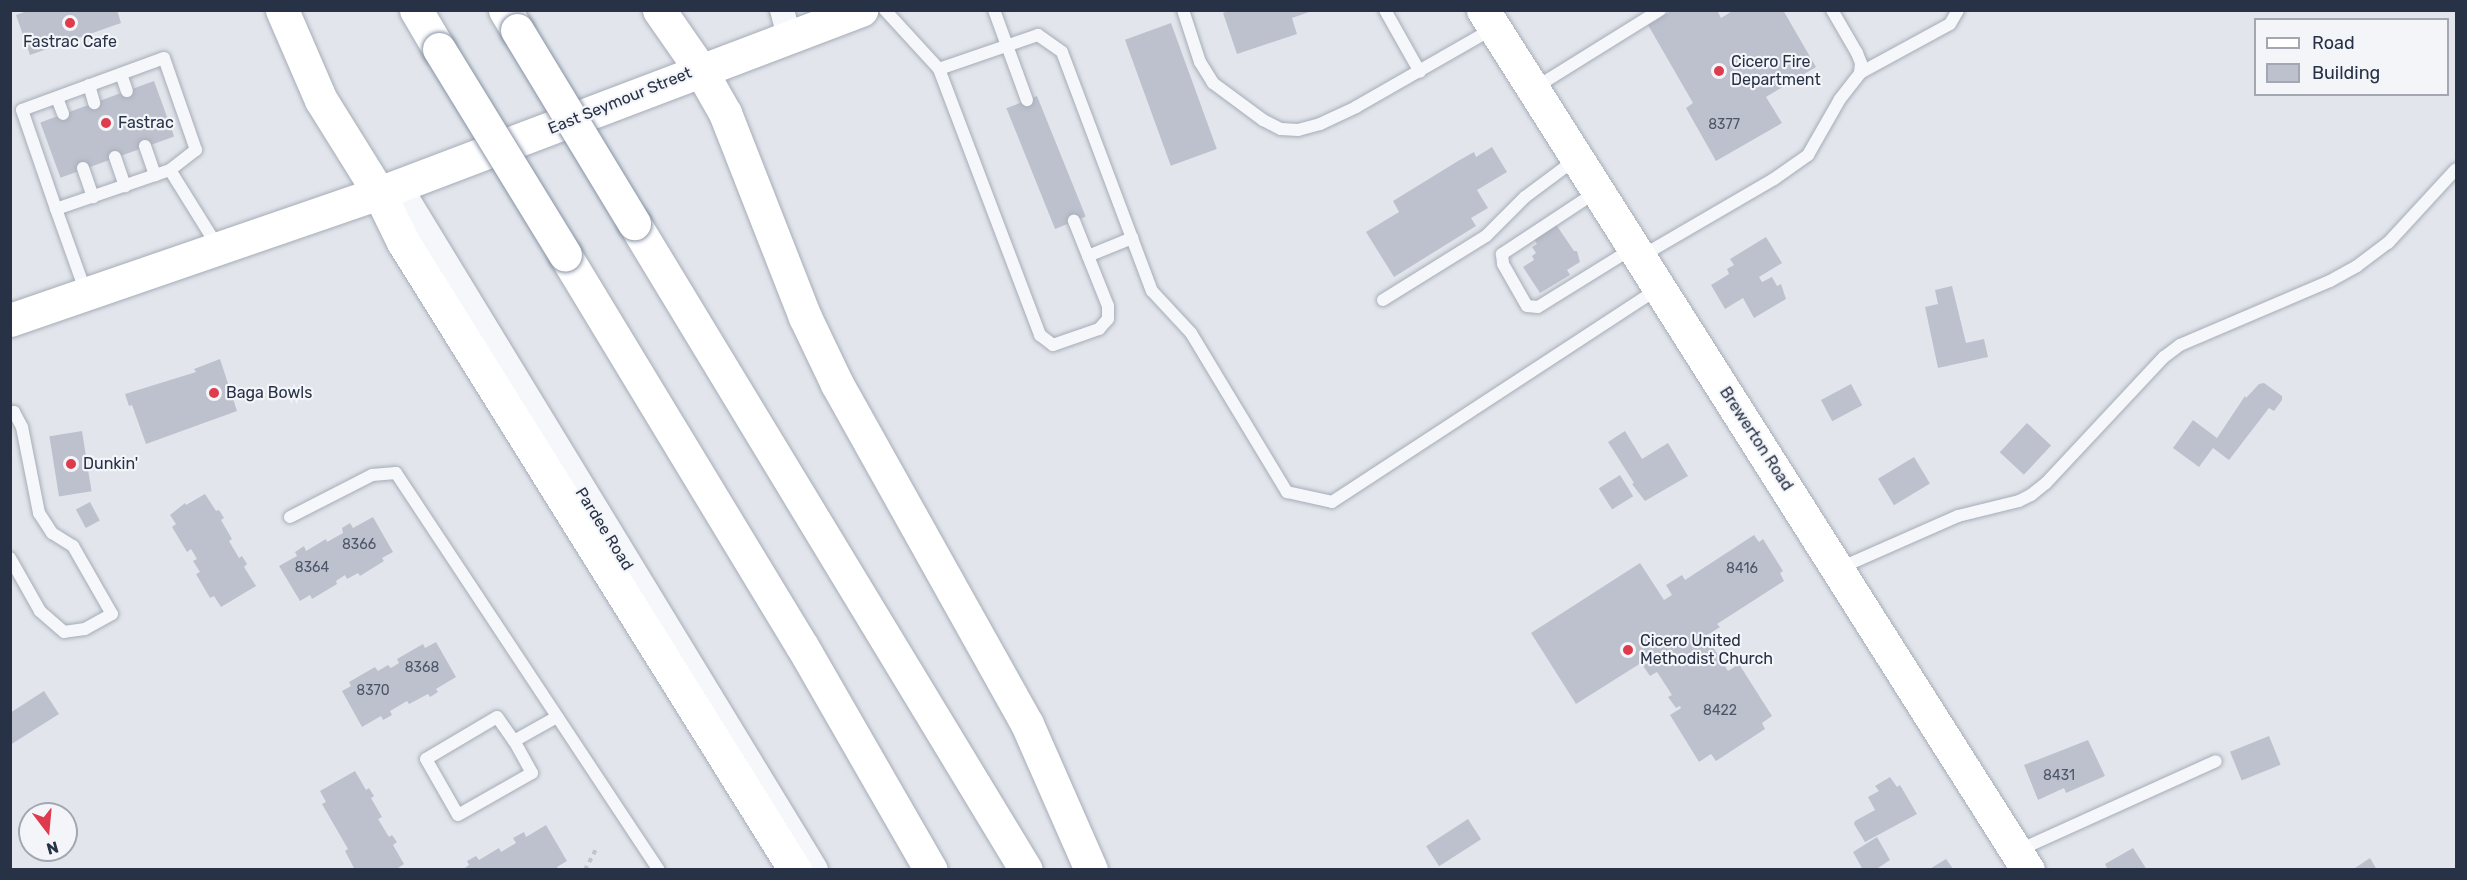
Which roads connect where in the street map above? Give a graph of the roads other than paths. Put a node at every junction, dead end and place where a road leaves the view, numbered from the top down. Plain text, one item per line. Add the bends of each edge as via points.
1 (282, 10) edge
2 (416, 10) edge
3 (659, 10) edge
4 (861, 10) edge
5 (885, 10) edge
6 (994, 10) edge
7 (1183, 10) edge
8 (1384, 10) edge
9 (1660, 10) edge
10 (1832, 10) edge
11 (1958, 10) edge
12 (1488, 19) edge
13 (511, 20) edge
14 (785, 23) edge
15 (1006, 44) junction
16 (700, 69) junction
17 (939, 69) junction
18 (1420, 72) junction
19 (1860, 73) junction
20 (121, 74) junction
21 (89, 86) junction
22 (1533, 89) junction
23 (127, 91) dead end
24 (57, 98) junction
25 (1027, 100) dead end
26 (94, 102) dead end
27 (63, 114) dead end
28 (145, 146) dead end
29 (115, 157) dead end
30 (1577, 158) junction
31 (83, 168) dead end
32 (2457, 169) edge
33 (170, 170) junction
34 (155, 175) junction
35 (124, 186) junction
36 (388, 190) junction
37 (1598, 191) junction
38 (93, 196) junction
39 (56, 209) junction
40 (1074, 221) dead end
41 (1132, 238) junction
42 (219, 248) junction
43 (1637, 252) junction
44 (1088, 256) junction
45 (1659, 288) junction
46 (86, 294) junction
47 (1383, 300) dead end
48 (10, 320) edge
49 (10, 412) edge
50 (290, 517) dead end
51 (10, 558) edge
52 (1839, 568) junction
53 (557, 717) junction
54 (514, 741) junction
55 (2216, 761) dead end
56 (2022, 860) edge
57 (659, 870) edge
58 (795, 870) edge
59 (813, 870) edge
60 (932, 870) edge
61 (1026, 870) edge
62 (1091, 870) edge

1 - 36 main road via 321,100
2 - 60 main road, bridge via 796,636
3 - 16 main road
4 - 14 main road, East Seymour Street
5 - 17 lane
6 - 15 lane
7 - 18 lane via 1200,62 1213,83 1281,129 1298,130 1320,124
8 - 18 lane
9 - 22 lane
10 - 19 lane via 1857,52
11 - 19 lane via 1950,24
12 - 18 lane
12 - 22 main road, Brewerton Road
13 - 61 main road, bridge
14 - 16 main road, East Seymour Street
15 - 17 lane
15 - 25 lane
15 - 41 lane via 1038,35 1062,52
16 - 36 main road, East Seymour Street
16 - 62 main road via 725,113 805,317 837,384 1027,724
17 - 44 lane via 1040,334 1053,345 1099,329 1108,319 1108,306
19 - 43 lane via 1840,99 1817,143 1801,161
20 - 21 lane
20 - 23 lane
20 - 33 lane via 164,58 196,150
21 - 24 lane
21 - 26 lane
22 - 30 main road, Brewerton Road
24 - 27 lane
24 - 39 lane via 22,110
28 - 34 lane
29 - 35 lane
30 - 37 main road, Brewerton Road
30 - 47 lane via 1525,197 1486,236
31 - 38 lane
32 - 52 lane via 2388,243 2356,266 2330,281 2180,345 2164,357 2031,495 1958,516
33 - 34 lane
33 - 42 lane
34 - 35 lane
35 - 38 lane
36 - 42 main road, East Seymour Street
36 - 58 main road, Pardee Road via 403,242
36 - 59 street, Pardee Road
37 - 43 main road, Brewerton Road
37 - 43 lane via 1502,254 1503,264 1527,306 1538,308
38 - 39 lane
39 - 46 lane
40 - 44 lane
41 - 44 lane
41 - 45 lane via 1152,291 1191,333 1287,492 1332,502
42 - 46 main road, East Seymour Street
43 - 45 main road, Brewerton Road
45 - 52 main road, Brewerton Road
46 - 48 main road, East Seymour Street
49 - 51 lane via 14,412 22,427 39,513 52,533 73,546 112,614 85,629 64,632 40,611
50 - 53 lane via 372,475 396,473
52 - 56 main road, Brewerton Road
53 - 54 lane
53 - 57 lane
54 - 54 lane via 532,773 458,815 426,759 497,717
55 - 56 lane

